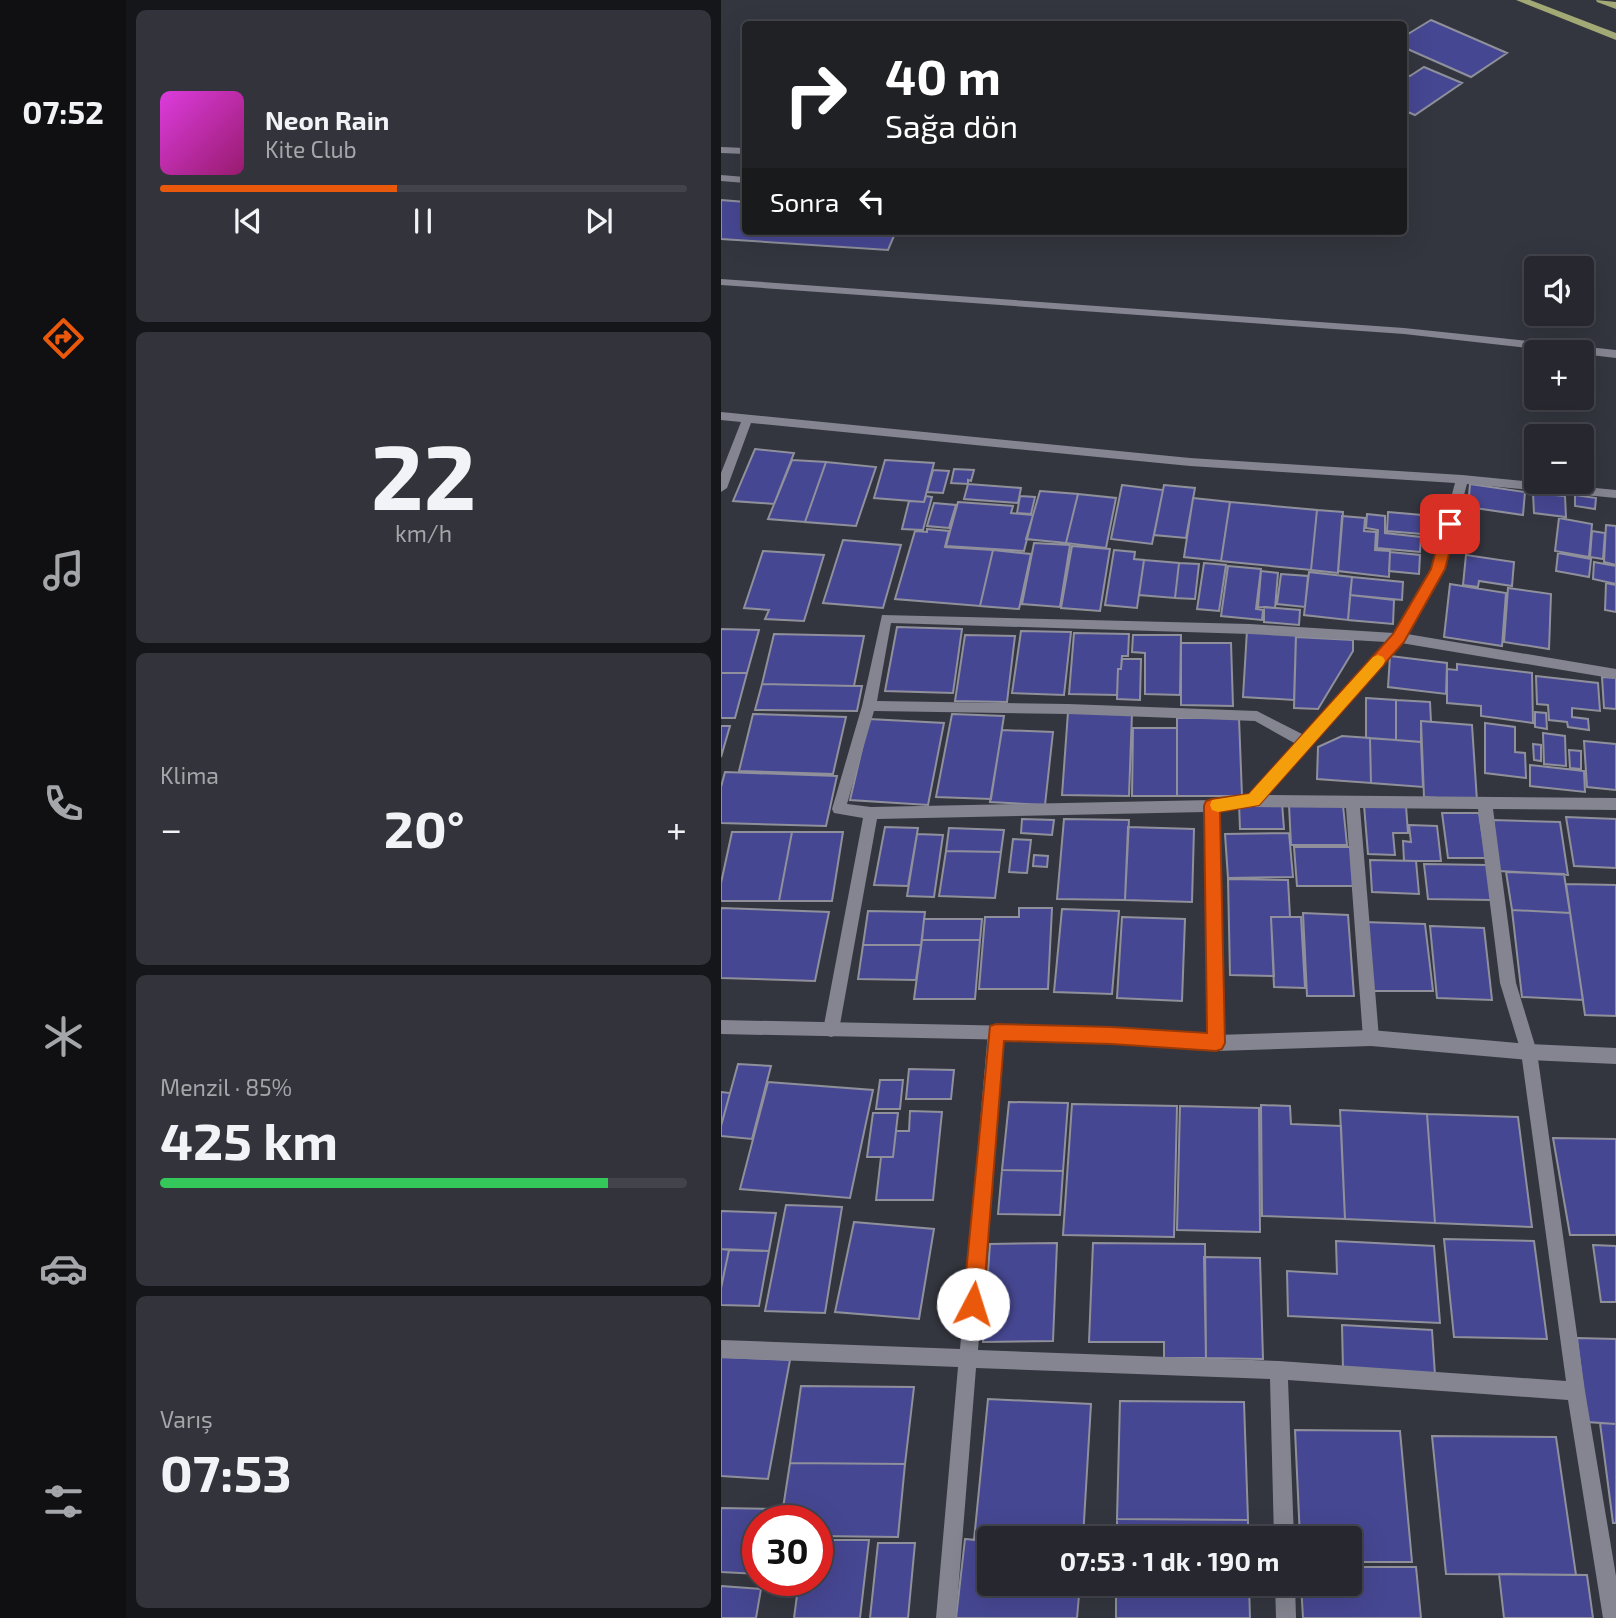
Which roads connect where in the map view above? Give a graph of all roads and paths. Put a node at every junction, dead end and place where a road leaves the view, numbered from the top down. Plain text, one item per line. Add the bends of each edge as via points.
1 (1521, 0) edge
2 (1601, 0) edge
3 (1616, 6) edge
4 (1616, 37) edge
5 (721, 150) edge
6 (742, 151) edge
7 (721, 178) edge
8 (742, 180) edge
9 (721, 282) edge
10 (1616, 354) edge
11 (721, 415) edge
12 (748, 417) junction
13 (1462, 479) junction
14 (721, 488) edge
15 (1616, 494) edge
16 (1398, 638) junction
17 (1616, 674) edge
18 (869, 706) junction
19 (1305, 742) junction
20 (1253, 801) junction
21 (1352, 801) junction
22 (1616, 804) edge
23 (1485, 805) junction
24 (1212, 806) junction
25 (871, 813) junction
26 (721, 1027) edge
27 (831, 1030) junction
28 (996, 1032) junction
29 (1371, 1038) junction
30 (1216, 1043) junction
31 (1529, 1052) junction
32 (1616, 1056) edge
33 (721, 1349) edge
34 (968, 1358) junction
35 (1279, 1370) junction
36 (1576, 1391) junction
37 (1284, 1526) edge
38 (1285, 1596) edge
39 (946, 1618) edge
40 (1286, 1618) edge
41 (1613, 1618) edge

1 - 4 main road
2 - 3 main road
5 - 6 street
7 - 8 street
9 - 10 street via 1404,331
11 - 12 street
12 - 13 street via 1190,461
12 - 14 street
13 - 15 street
13 - 16 street via 1438,569
16 - 17 street
16 - 18 street via 886,618
16 - 19 street
18 - 19 street via 1257,716
18 - 25 street via 839,809
19 - 20 street
20 - 21 street
20 - 24 street
21 - 23 street
21 - 29 street
22 - 23 street
23 - 31 street via 1508,983
24 - 25 street
24 - 30 street
25 - 27 street
26 - 27 street
27 - 28 street
28 - 30 street
28 - 34 street
29 - 30 street
29 - 31 street
31 - 32 street
31 - 36 street
33 - 34 street
34 - 35 street
34 - 39 street
35 - 36 street
35 - 37 street
36 - 41 street
38 - 40 street

